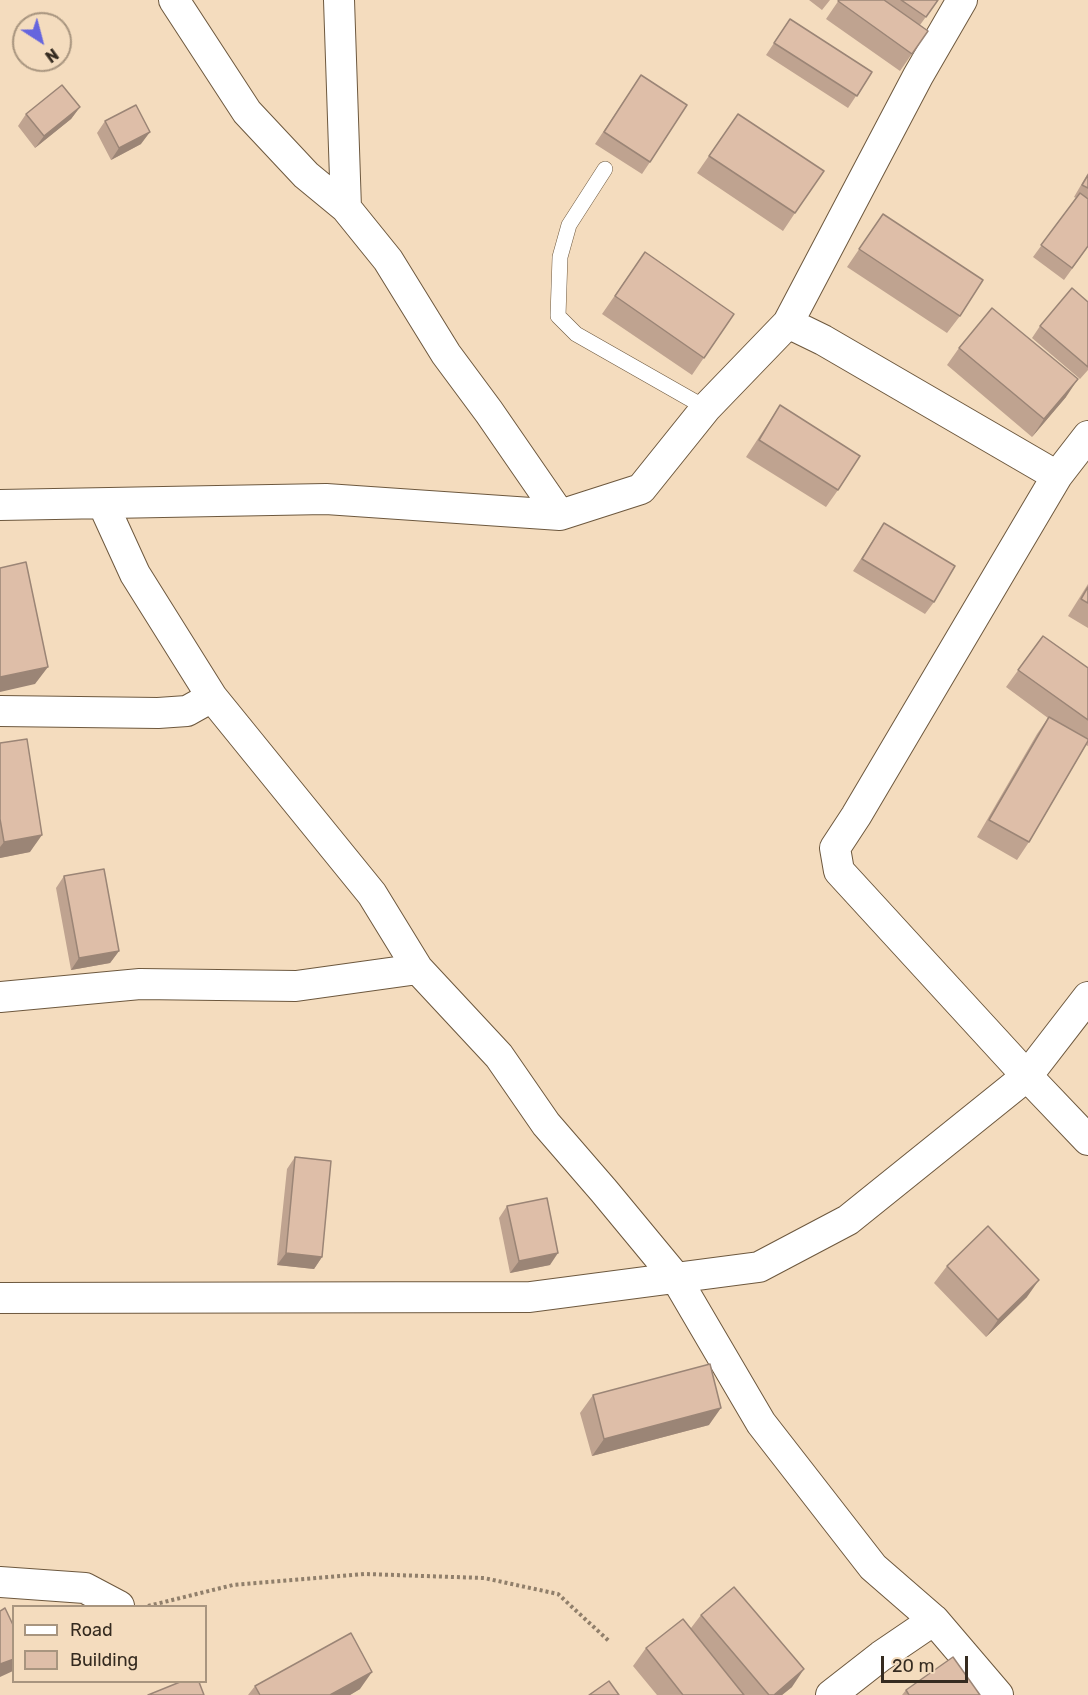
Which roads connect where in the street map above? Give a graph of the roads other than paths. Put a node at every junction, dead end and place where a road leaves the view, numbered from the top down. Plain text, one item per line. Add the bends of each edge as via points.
1 (174, 0) edge
2 (339, 0) edge
3 (962, 0) edge
4 (605, 169) dead end
5 (346, 208) junction
6 (788, 323) junction
7 (706, 408) junction
8 (1088, 436) edge
9 (1057, 476) junction
10 (103, 504) junction
11 (0, 505) edge
12 (560, 515) junction
13 (212, 697) junction
14 (0, 711) edge
15 (418, 969) junction
16 (0, 997) edge
17 (1088, 997) edge
18 (1027, 1076) junction
19 (1088, 1140) edge
20 (676, 1278) junction
21 (0, 1298) edge
22 (0, 1582) edge
23 (117, 1605) edge
24 (934, 1620) junction
25 (831, 1695) edge
26 (998, 1695) edge

1 - 5 street via 247,112 306,175
2 - 5 street
3 - 6 street
4 - 7 lane via 569,225 560,256 558,316 576,334
5 - 12 street via 388,260 446,354
6 - 7 street
6 - 9 street
7 - 12 street via 641,489
8 - 9 street
9 - 18 street via 835,848 839,871
10 - 11 street
10 - 12 street via 326,500
10 - 13 street via 135,574
13 - 14 street via 187,711 158,714
13 - 15 street via 372,894
15 - 16 street via 296,986 140,984
15 - 20 street via 499,1056 546,1124
17 - 18 street
18 - 19 street
18 - 20 street via 848,1220 759,1267
20 - 21 street via 530,1297
20 - 24 street via 760,1423 873,1567
22 - 23 street via 85,1588
24 - 25 street
24 - 26 street

